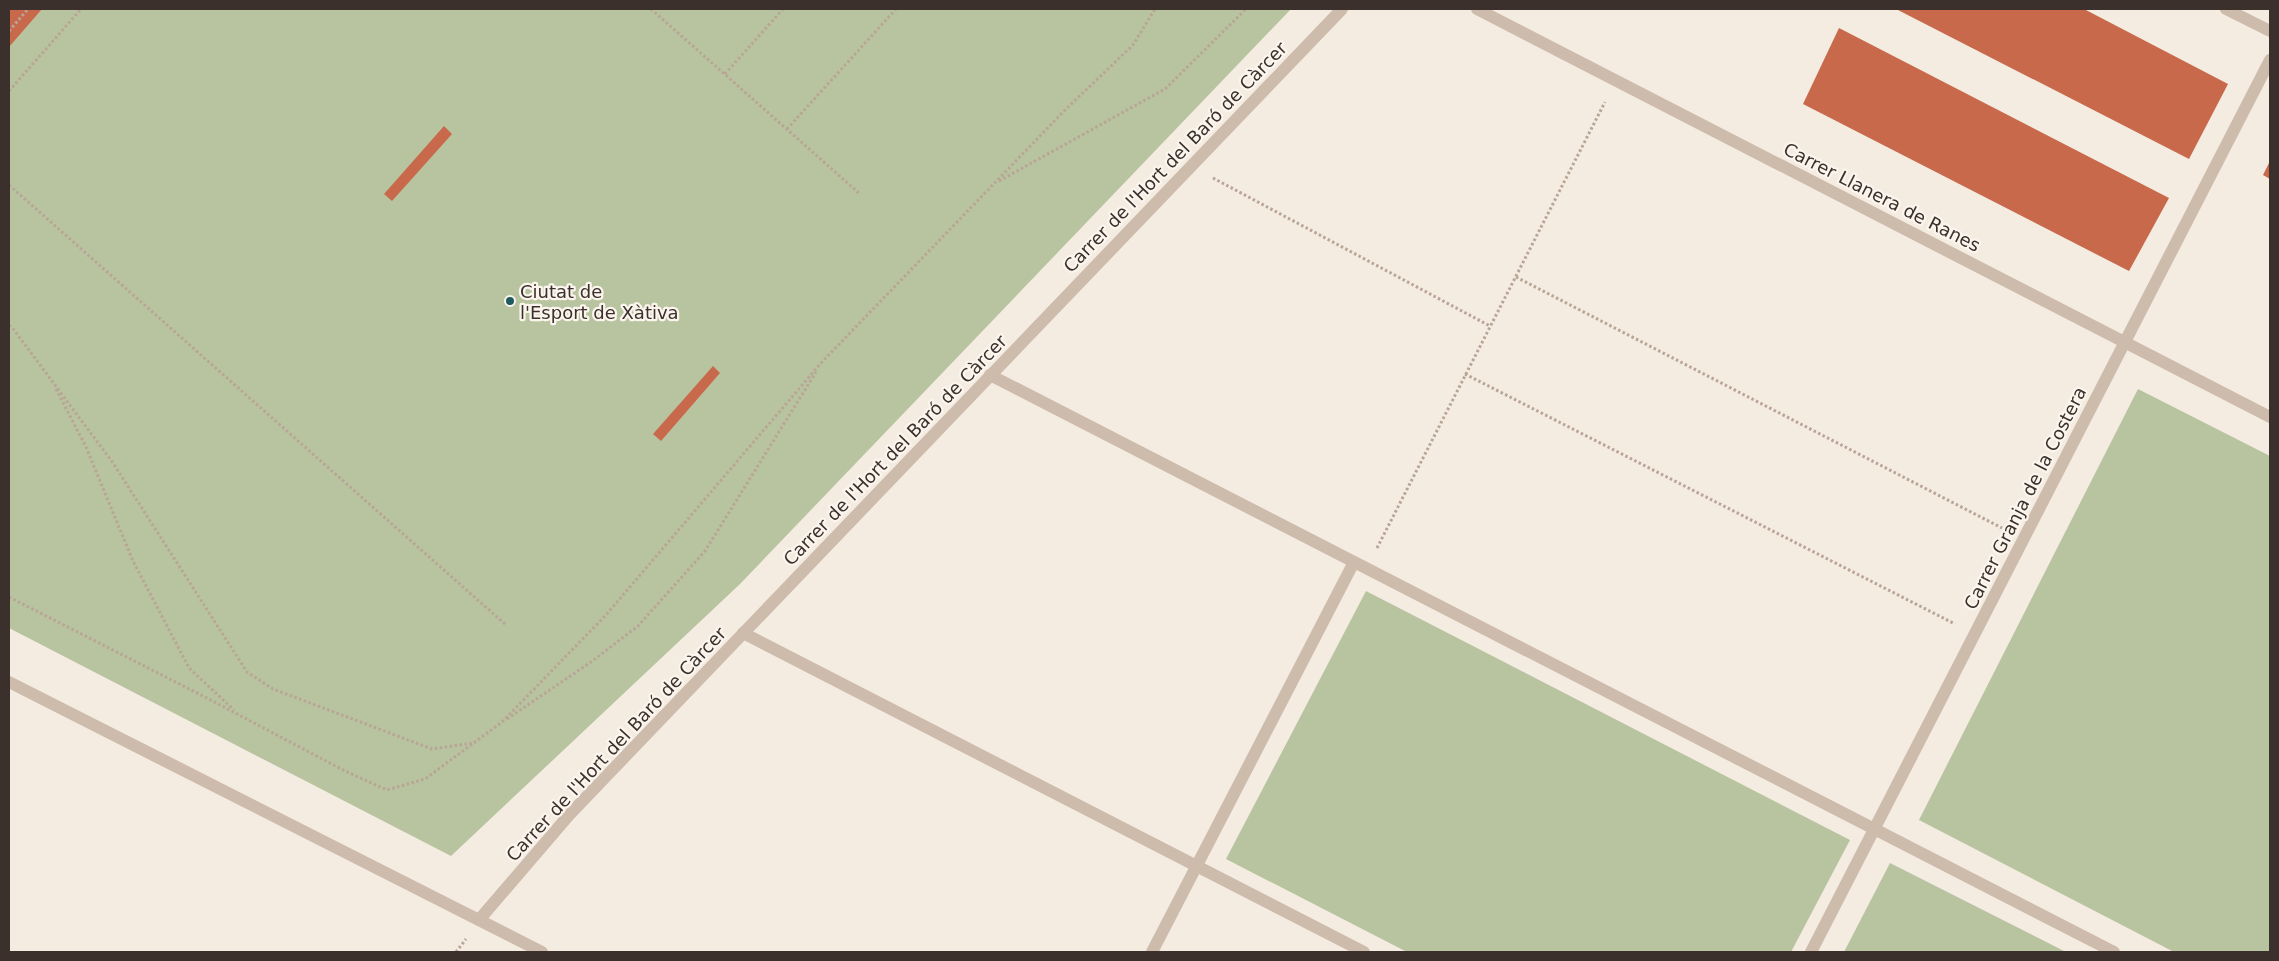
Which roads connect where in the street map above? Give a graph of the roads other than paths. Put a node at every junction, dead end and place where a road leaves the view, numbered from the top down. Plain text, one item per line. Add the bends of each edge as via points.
1 (1342, 9) edge
2 (1477, 9) edge
3 (2226, 9) edge
4 (2270, 31) edge
5 (2270, 60) edge
6 (2125, 342) junction
7 (990, 375) junction
8 (2270, 417) edge
9 (1354, 562) junction
10 (743, 633) junction
11 (9, 682) edge
12 (1874, 829) junction
13 (1196, 866) junction
14 (479, 920) junction
15 (542, 952) edge
16 (1152, 952) edge
17 (1364, 952) edge
18 (1811, 952) edge
19 (2114, 952) edge

1 - 7 street, Carrer de l'Hort del Baró de Càrcer
2 - 6 street, Carrer Llanera de Ranes
3 - 4 street
5 - 6 street, Carrer Granja de la Costera
6 - 8 street, Carrer Llanera de Ranes
6 - 12 street, Carrer Granja de la Costera
7 - 9 street
7 - 10 street, Carrer de l'Hort del Baró de Càrcer
9 - 12 street
9 - 13 street
10 - 13 street
10 - 14 street, Carrer de l'Hort del Baró de Càrcer via 569,815
11 - 14 street
12 - 18 street, Carrer Granja de la Costera
12 - 19 street
13 - 16 street
13 - 17 street
14 - 15 street

